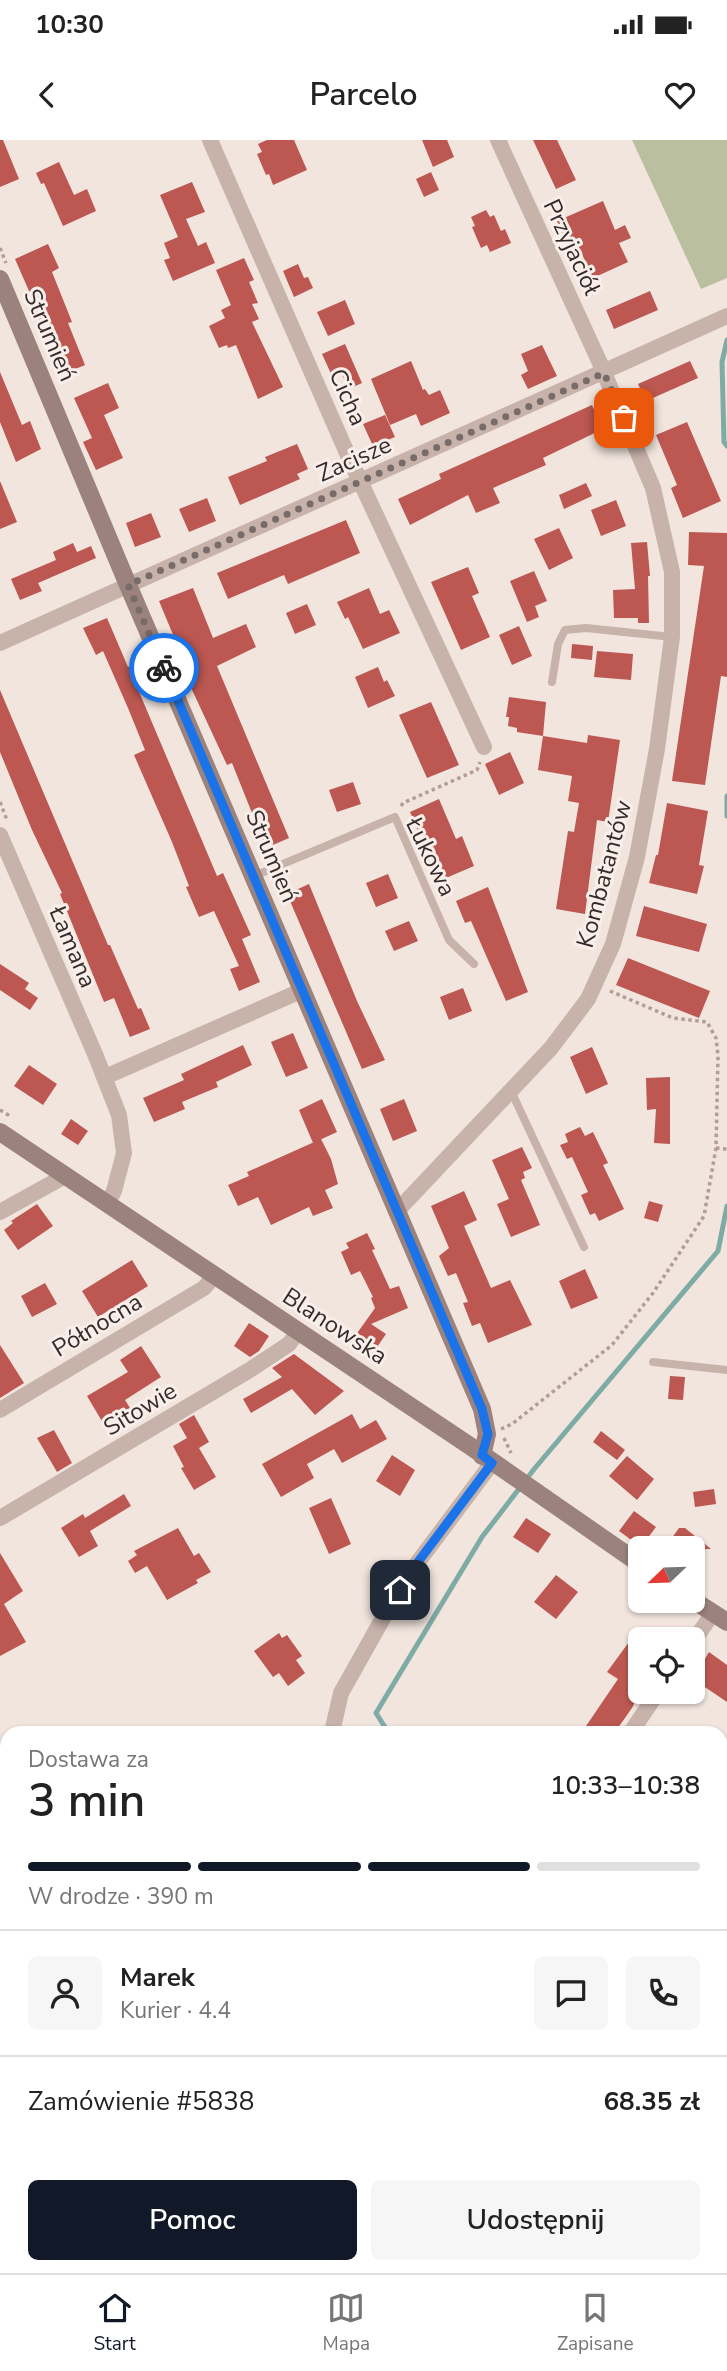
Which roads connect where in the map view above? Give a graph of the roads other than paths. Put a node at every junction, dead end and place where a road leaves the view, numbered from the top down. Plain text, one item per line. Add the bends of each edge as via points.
1 (210, 140) edge
2 (498, 140) edge
3 (0, 279) edge
4 (727, 316) edge
5 (604, 373) junction
6 (360, 482) junction
7 (128, 585) junction
8 (671, 637) junction
9 (0, 643) edge
10 (552, 682) dead end
11 (484, 747) road end
12 (5, 831) edge
13 (254, 876) junction
14 (474, 964) dead end
15 (303, 990) junction
16 (105, 1077) junction
17 (511, 1091) junction
18 (0, 1132) edge
19 (65, 1176) junction
20 (107, 1203) junction
21 (398, 1210) junction
22 (0, 1212) edge
23 (584, 1247) dead end
24 (214, 1276) junction
25 (298, 1332) junction
26 (653, 1362) dead end
27 (727, 1370) edge
28 (0, 1410) edge
29 (487, 1459) junction
30 (0, 1518) edge
31 (628, 1556) edge
32 (705, 1608) edge
33 (720, 1617) edge
34 (705, 1631) edge
35 (650, 1704) edge
36 (333, 1726) edge
37 (635, 1726) edge

1 - 6 street, Cicha
2 - 5 street, Przyjaciół
3 - 7 street, Strumień
4 - 5 street, Zacisze
5 - 6 street, Zacisze
5 - 8 street, Kombatantów via 653,488 664,529 671,572
6 - 7 street, Zacisze
6 - 11 street, Cicha
7 - 9 street, Zacisze
7 - 13 street, Strumień
8 - 10 lane via 565,630
8 - 17 street, Kombatantów via 637,857 613,944 588,999
12 - 16 street, Łamana
13 - 14 lane, Łukowa via 395,817 449,940
13 - 15 street, Strumień
15 - 16 street
15 - 21 street, Strumień
16 - 20 street, Łamana via 124,1143 119,1174
17 - 21 street, Kombatantów
17 - 23 lane
18 - 19 street, Blanowska
19 - 20 street, Blanowska
19 - 22 street
20 - 24 street, Blanowska
21 - 29 street, Strumień via 482,1409
24 - 25 street, Blanowska
24 - 28 street, Północna via 204,1288
25 - 29 street, Blanowska
25 - 30 street, Sitowie via 289,1344 257,1365
26 - 27 lane
29 - 31 street, Blanowska
29 - 36 street via 400,1590 341,1693
32 - 33 street
33 - 34 street
35 - 37 street

